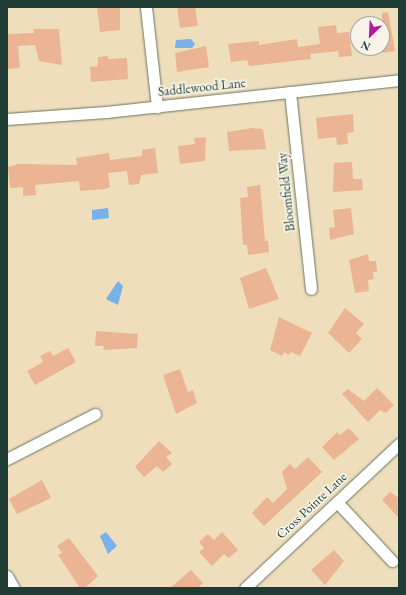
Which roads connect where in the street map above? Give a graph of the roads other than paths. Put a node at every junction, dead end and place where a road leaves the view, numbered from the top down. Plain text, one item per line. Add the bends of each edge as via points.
1 (146, 7) edge
2 (399, 80) edge
3 (290, 92) junction
4 (157, 107) junction
5 (7, 119) edge
6 (311, 289) dead end
7 (95, 414) dead end
8 (399, 444) edge
9 (7, 459) edge
10 (337, 502) junction
11 (392, 561) dead end
12 (7, 576) edge
13 (14, 588) edge
14 (245, 588) edge

1 - 4 street
2 - 3 street, Saddlewood Lane
3 - 4 street, Saddlewood Lane
3 - 6 street, Bloomfield Way
4 - 5 street, Saddlewood Lane
7 - 9 street
8 - 10 street, Cross Pointe Lane
10 - 11 street
10 - 14 street, Cross Pointe Lane
12 - 13 street

